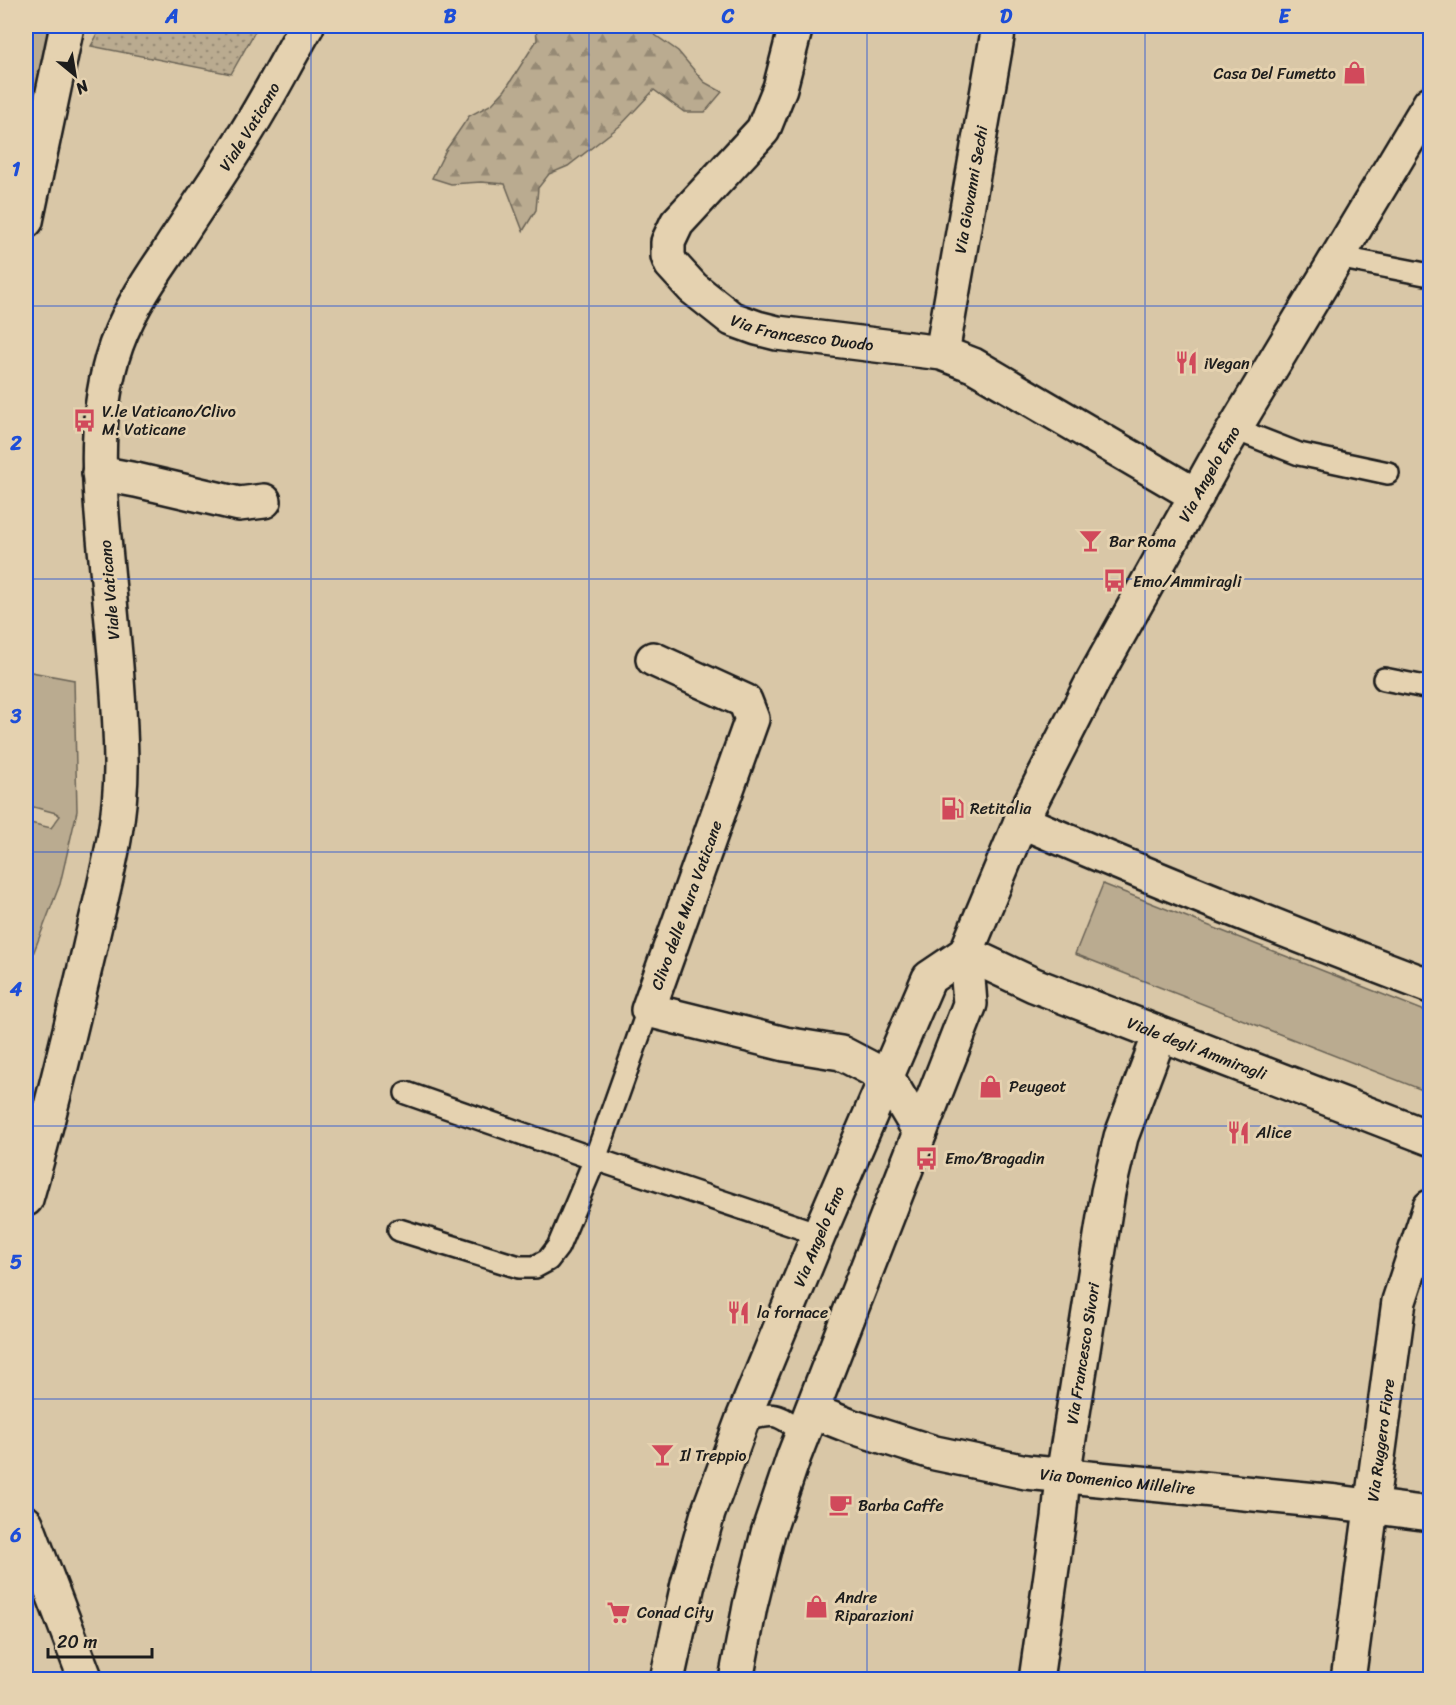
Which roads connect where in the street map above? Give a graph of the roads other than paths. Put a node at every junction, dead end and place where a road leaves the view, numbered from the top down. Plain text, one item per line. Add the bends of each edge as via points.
1 (66, 26) edge
2 (307, 26) edge
3 (796, 26) edge
4 (999, 26) edge
5 (1431, 102) edge
6 (26, 221) edge
7 (1337, 257) junction
8 (1431, 275) edge
9 (942, 353) junction
10 (1235, 429) junction
11 (1388, 473) dead end
12 (99, 474) junction
13 (1197, 496) junction
14 (264, 501) dead end
15 (653, 659) dead end
16 (1384, 678) dead end
17 (1431, 688) edge
18 (1021, 821) junction
19 (966, 953) junction
20 (1431, 986) edge
21 (648, 1010) junction
22 (1160, 1034) junction
23 (887, 1077) junction
24 (406, 1093) dead end
25 (920, 1132) junction
26 (1431, 1138) edge
27 (595, 1159) junction
28 (26, 1199) edge
29 (1431, 1207) edge
30 (399, 1230) dead end
31 (819, 1234) junction
32 (742, 1421) junction
33 (808, 1422) junction
34 (1063, 1476) junction
35 (1371, 1507) junction
36 (1431, 1514) edge
37 (26, 1523) edge
38 (86, 1680) edge
39 (667, 1680) edge
40 (736, 1680) edge
41 (1036, 1680) edge
42 (1348, 1680) edge

1 - 6 street
2 - 12 street, Viale Vaticano via 262,107 125,324 106,382
3 - 9 street, Via Francesco Duodo via 780,88 763,130 677,223 668,243 671,264 693,288 732,319 757,328
4 - 9 street, Via Giovanni Sechi
5 - 7 street, Via Angelo Emo
7 - 8 lane
7 - 10 street, Via Angelo Emo
9 - 13 street, Via Francesco Duodo via 973,365
10 - 11 lane via 1299,454
10 - 13 street, Via Angelo Emo
12 - 14 street via 239,504
12 - 28 street, Viale Vaticano via 120,735 119,808 73,1022
13 - 18 street, Via Angelo Emo via 1094,679
15 - 21 street, Clivo delle Mura Vaticane via 745,701 752,719
16 - 17 lane
18 - 19 street, Via Angelo Emo
18 - 20 street
19 - 22 street, Viale degli Ammiragli via 1034,985
19 - 23 street, Via Angelo Emo via 929,978
19 - 25 street, Via Angelo Emo via 970,1004
21 - 23 street, Clivo delle Mura Vaticane via 784,1044 841,1053
21 - 27 lane
22 - 26 street, Viale degli Ammiragli
22 - 34 street, Via Francesco Sivori via 1121,1137 1108,1191
23 - 25 street
23 - 31 street, Via Angelo Emo
24 - 27 lane
25 - 33 street, Via Angelo Emo
27 - 30 lane via 558,1247 536,1267 519,1267
27 - 31 lane
29 - 35 street, Via Ruggero Fiore via 1399,1301
31 - 32 street, Via Angelo Emo
32 - 33 lane via 765,1415
32 - 39 street, Via Angelo Emo via 708,1513
33 - 34 street, Via Domenico Millelire via 854,1428 935,1453 995,1466
33 - 40 street, Via Angelo Emo via 768,1533
34 - 35 street, Via Domenico Millelire
34 - 41 street, Via Francesco Sivori
35 - 36 street, Via Domenico Millelire
35 - 42 street, Via Ruggero Fiore
37 - 38 street

